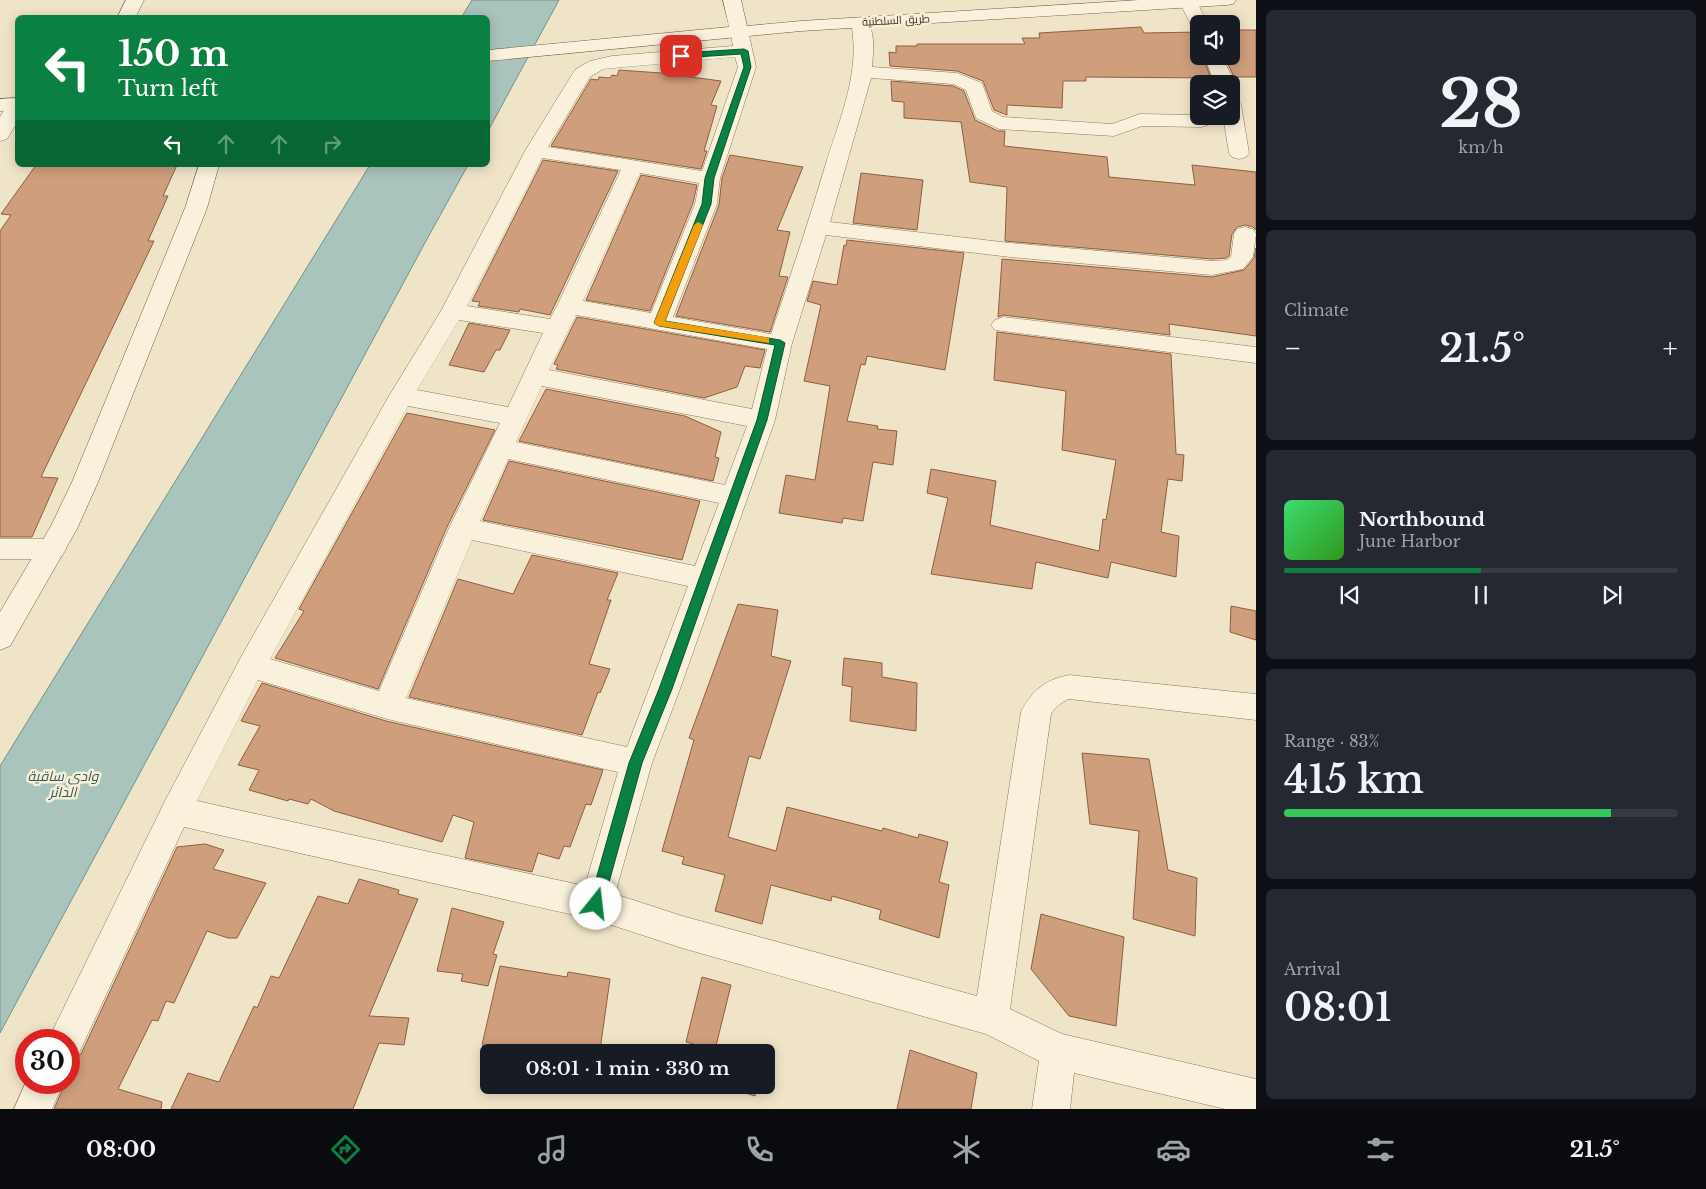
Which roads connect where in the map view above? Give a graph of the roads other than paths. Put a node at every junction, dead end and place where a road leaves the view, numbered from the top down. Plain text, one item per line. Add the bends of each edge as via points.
1 (135, 0) edge
2 (732, 0) edge
3 (1227, 0) edge
4 (1197, 1) edge
5 (1092, 4) edge
6 (128, 15) edge
7 (1198, 15) edge
8 (860, 23) junction
9 (741, 41) junction
10 (490, 56) edge
11 (863, 72) junction
12 (15, 104) edge
13 (0, 105) edge
14 (15, 108) edge
15 (1190, 121) edge
16 (1234, 125) edge
17 (0, 135) edge
18 (535, 151) junction
19 (1239, 153) dead end
20 (634, 165) junction
21 (208, 167) edge
22 (710, 178) junction
23 (818, 226) junction
24 (1245, 234) dead end
25 (569, 306) junction
26 (453, 311) junction
27 (659, 323) junction
28 (1003, 325) dead end
29 (557, 328) junction
30 (780, 343) junction
31 (1256, 356) edge
32 (536, 376) junction
33 (401, 396) junction
34 (516, 417) junction
35 (762, 420) junction
36 (501, 448) junction
37 (735, 497) junction
38 (464, 528) junction
39 (0, 549) edge
40 (52, 550) junction
41 (705, 579) junction
42 (0, 638) edge
43 (251, 666) junction
44 (386, 706) junction
45 (1256, 707) edge
46 (636, 763) junction
47 (176, 811) junction
48 (596, 904) junction
49 (991, 1018) junction
50 (71, 1029) edge
51 (1059, 1051) junction
52 (40, 1094) edge
53 (1256, 1098) edge
54 (33, 1109) edge
55 (1051, 1109) edge

1 - 6 street
2 - 9 street
3 - 4 street, طريق السلطنية
4 - 5 street, طريق السلطنية
4 - 7 street
5 - 8 street, طريق السلطنية
8 - 9 street, طريق السلطنية
8 - 11 street via 864,41
9 - 10 street, طريق السلطنية via 566,48
9 - 18 street via 597,65 583,73
9 - 22 street via 748,67
11 - 15 street via 957,79 975,87 983,114 999,123 1114,130 1140,120
11 - 23 street
12 - 13 street
14 - 17 street
16 - 19 street
18 - 20 street
18 - 26 street
20 - 22 street
20 - 25 street
21 - 40 street via 196,208 116,409
22 - 27 street via 706,204
23 - 24 street via 1010,250 1212,268 1231,267 1244,257
23 - 30 street
25 - 27 street
25 - 29 street
26 - 29 street
26 - 33 street
27 - 30 street
28 - 31 street
29 - 32 street
30 - 35 street
32 - 34 street
32 - 35 street
33 - 34 street
33 - 43 street
34 - 36 street
35 - 37 street
36 - 37 street
36 - 38 street
37 - 41 street
38 - 41 street
38 - 44 street
39 - 40 street
40 - 42 street
41 - 46 street
43 - 44 street
43 - 47 street
44 - 46 street
45 - 49 street via 1069,688 1057,690 1044,699 1036,712
46 - 48 street
47 - 48 street
47 - 50 street
48 - 49 street via 682,932
49 - 51 street
51 - 53 street
51 - 55 street
52 - 54 street

